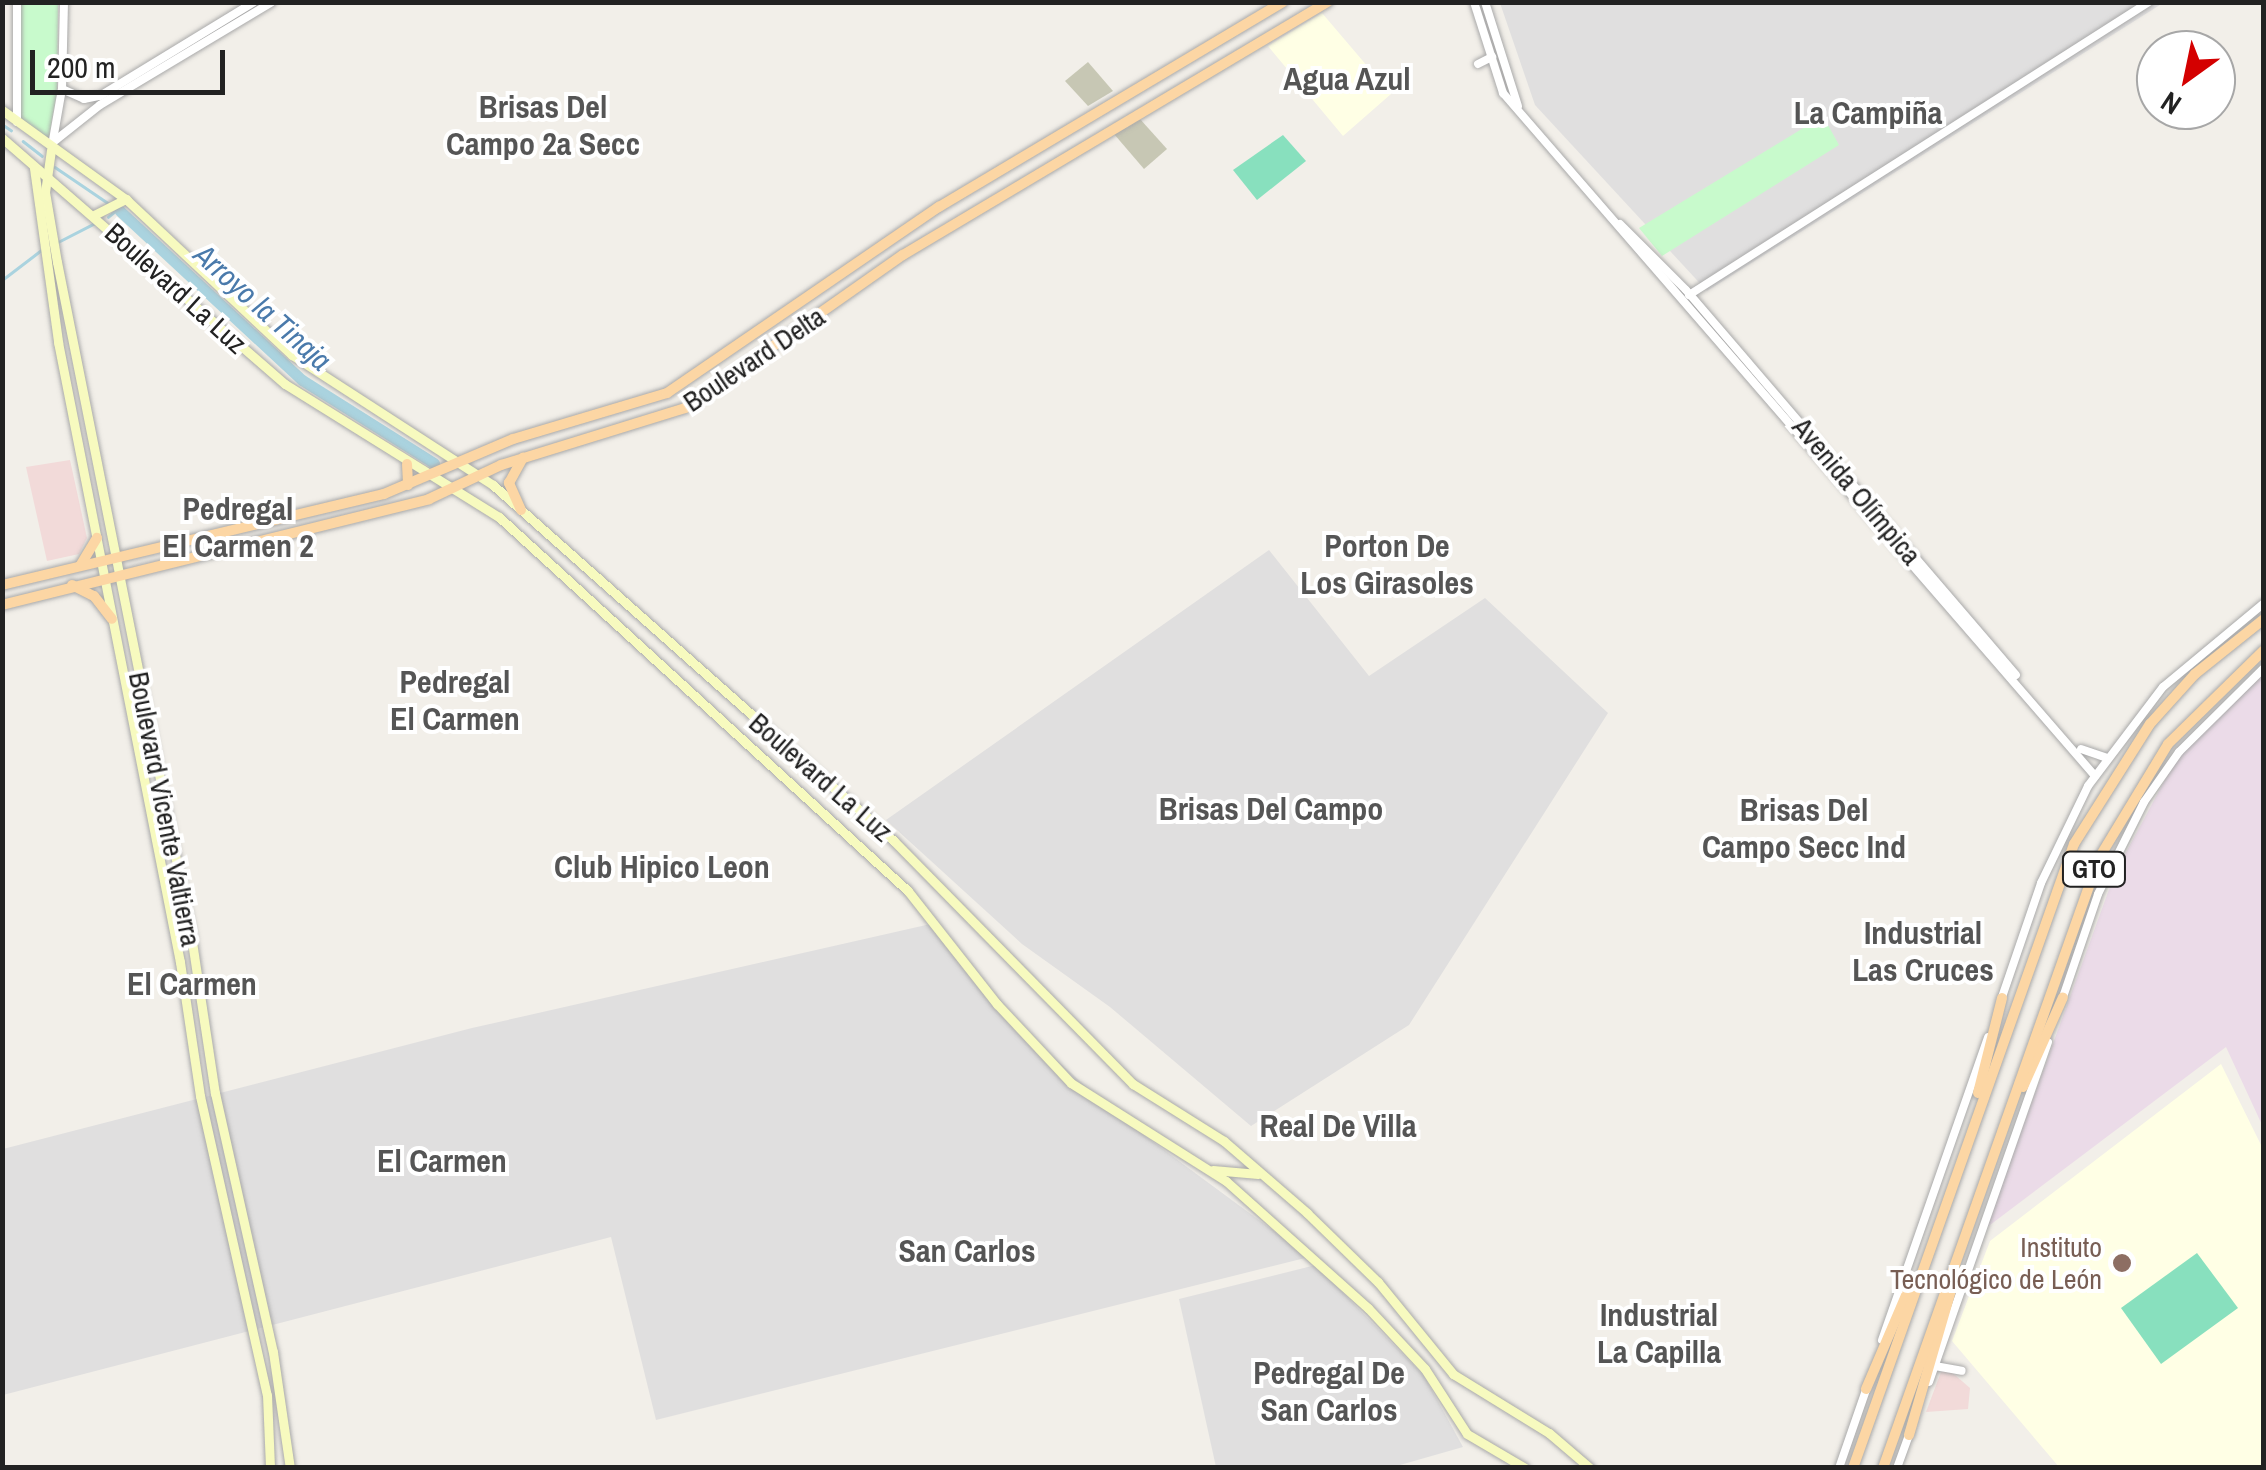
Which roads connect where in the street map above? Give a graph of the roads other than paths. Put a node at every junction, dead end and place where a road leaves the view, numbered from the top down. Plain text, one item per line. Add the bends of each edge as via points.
1 (17, 2) edge
2 (64, 2) edge
3 (254, 2) edge
4 (272, 2) edge
5 (1283, 2) edge
6 (1328, 2) edge
7 (1474, 2) edge
8 (1485, 2) edge
9 (2149, 2) edge
10 (1492, 57) junction
11 (1478, 64) dead end
12 (139, 70) junction
13 (141, 82) junction
14 (62, 89) junction
15 (17, 103) junction
16 (1518, 111) junction
17 (4, 112) edge
18 (18, 122) junction
19 (2, 138) edge
20 (52, 146) junction
21 (34, 166) junction
22 (46, 178) junction
23 (126, 200) junction
24 (94, 215) junction
25 (828, 282) junction
26 (1685, 297) junction
27 (838, 302) junction
28 (797, 306) junction
29 (808, 323) junction
30 (524, 457) junction
31 (458, 461) junction
32 (407, 464) junction
33 (478, 475) junction
34 (429, 476) junction
35 (406, 487) junction
36 (452, 489) junction
37 (521, 510) junction
38 (261, 522) junction
39 (97, 538) junction
40 (266, 538) junction
41 (167, 547) junction
42 (115, 558) junction
43 (102, 560) junction
44 (170, 561) junction
45 (80, 566) junction
46 (118, 574) junction
47 (105, 577) junction
48 (71, 585) junction
49 (2, 586) edge
50 (2, 604) edge
51 (2264, 604) edge
52 (112, 619) junction
53 (2264, 619) edge
54 (2264, 650) edge
55 (2264, 668) edge
56 (2108, 758) junction
57 (2094, 776) junction
58 (2063, 996) junction
59 (2002, 998) junction
60 (1972, 1129) junction
61 (2001, 1133) junction
62 (1242, 1154) junction
63 (1230, 1168) junction
64 (1212, 1170) junction
65 (1270, 1180) junction
66 (1226, 1181) junction
67 (1957, 1256) junction
68 (1924, 1262) junction
69 (1438, 1357) junction
70 (1935, 1366) junction
71 (1424, 1369) junction
72 (1962, 1371) dead end
73 (1866, 1389) junction
74 (1909, 1435) junction
75 (270, 1468) edge
76 (290, 1468) edge
77 (1525, 1468) edge
78 (1590, 1468) edge
79 (1839, 1468) edge
80 (1853, 1468) edge
81 (1883, 1468) edge
82 (1898, 1468) edge

1 - 15 street
2 - 14 street
3 - 12 street
4 - 13 street
5 - 25 main road, Boulevard Delta via 939,206
6 - 27 main road, Boulevard Delta via 1015,186
7 - 10 street, Avenida Olímpica
8 - 16 street, Avenida Olímpica
9 - 26 street
10 - 11 street
10 - 16 street, Avenida Olímpica via 1503,93
12 - 13 street
12 - 14 street via 100,96 77,97
13 - 20 street
14 - 20 street
15 - 17 main road
15 - 18 street
16 - 26 street, Avenida Olímpica
17 - 18 main road, Boulevard La Luz
18 - 19 main road via 14,136
18 - 20 main road, Boulevard La Luz
19 - 21 main road, Boulevard La Luz
20 - 22 main road, Boulevard Vicente Valtierra
20 - 23 main road, Boulevard La Luz
21 - 22 main road, Boulevard La Luz
21 - 39 main road, Boulevard Vicente Valtierra via 58,342
22 - 24 main road, Boulevard La Luz
22 - 42 main road, Boulevard Vicente Valtierra
23 - 24 main road
23 - 31 main road, Boulevard La Luz via 292,355
24 - 32 main road, Boulevard La Luz via 284,384
25 - 27 main road via 826,296
25 - 28 main road, Boulevard Delta
26 - 56 street, Avenida Olímpica via 2069,736 2090,757
26 - 57 street, Avenida Olímpica
27 - 29 main road, Boulevard Delta
28 - 29 main road via 815,307
28 - 31 main road, Boulevard Delta via 667,393
29 - 30 main road, Boulevard Delta via 685,408
30 - 33 main road, Boulevard Delta
30 - 37 main road via 509,483
31 - 33 main road, Boulevard La Luz
31 - 34 main road, Boulevard Delta
32 - 34 main road, Boulevard La Luz
32 - 35 main road
33 - 36 main road, Boulevard Delta
33 - 37 main road, Boulevard La Luz
34 - 35 main road, Boulevard Delta
34 - 36 main road, Boulevard La Luz
35 - 38 main road, Boulevard Delta
36 - 40 main road, Boulevard Delta
36 - 64 main road, Boulevard La Luz via 499,517 682,691 839,824 923,906 994,1001 1072,1082
37 - 62 main road, Boulevard La Luz via 894,841 1134,1084
38 - 40 main road
38 - 41 main road, Boulevard Delta
39 - 43 main road, Boulevard Vicente Valtierra
39 - 45 main road
40 - 44 main road, Boulevard Delta
41 - 42 main road, Boulevard Delta
41 - 44 main road
42 - 43 main road, Boulevard Delta
42 - 46 main road, Boulevard Vicente Valtierra
43 - 45 main road, Boulevard Delta
43 - 47 main road, Boulevard Vicente Valtierra
44 - 46 main road, Boulevard Delta
45 - 49 main road, Boulevard Delta
46 - 47 main road, Boulevard Delta
46 - 76 main road, Boulevard Vicente Valtierra via 215,1093 273,1352
47 - 48 main road, Boulevard Delta
47 - 52 main road, Boulevard Vicente Valtierra
48 - 50 main road, Boulevard Delta
48 - 52 main road via 94,596
51 - 56 street via 2163,687
52 - 75 main road, Boulevard Vicente Valtierra via 200,1096 265,1385
53 - 60 main road, GTO via 2168,702 2104,788 2056,890
54 - 61 main road, GTO via 2174,736 2111,833 2080,902
55 - 58 street via 2179,752 2144,802 2104,879
56 - 57 street
57 - 59 street via 2046,872
58 - 61 main road
58 - 70 street
59 - 60 main road
59 - 73 street
60 - 68 main road, GTO
61 - 67 main road, GTO
62 - 63 main road
62 - 65 main road, Boulevard La Luz
63 - 64 main road
63 - 65 main road
63 - 66 main road
64 - 66 main road, Boulevard La Luz
65 - 69 main road, Boulevard La Luz via 1365,1268
66 - 71 main road, Boulevard La Luz via 1343,1282
67 - 74 main road
67 - 81 main road, GTO
68 - 73 main road
68 - 80 main road, GTO
69 - 71 main road
69 - 78 main road, Boulevard La Luz
70 - 72 street
70 - 74 street
71 - 77 main road, Boulevard La Luz via 1461,1428
73 - 79 street
74 - 82 street

